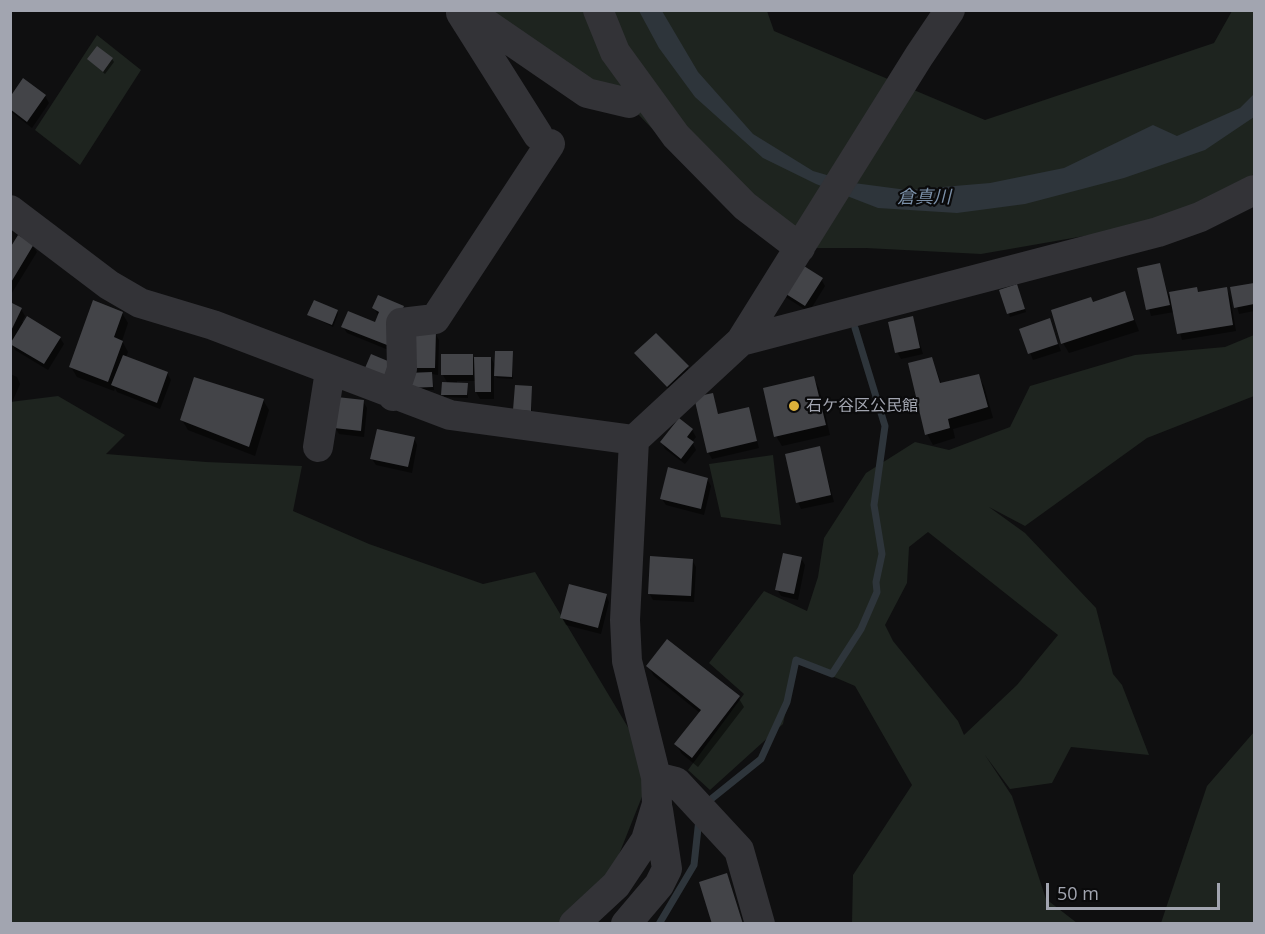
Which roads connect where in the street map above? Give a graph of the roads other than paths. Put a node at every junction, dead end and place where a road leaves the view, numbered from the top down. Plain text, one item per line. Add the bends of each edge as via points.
1 (459, 10) edge
2 (466, 10) edge
3 (598, 10) edge
4 (950, 10) edge
5 (640, 87) junction
6 (1254, 190) edge
7 (15, 224) edge
8 (802, 244) junction
9 (741, 341) junction
10 (330, 371) junction
11 (393, 396) junction
12 (634, 440) junction
13 (318, 447) dead end
14 (656, 790) junction
15 (574, 924) edge
16 (626, 924) edge
17 (760, 924) edge

1 - 11 street via 544,139 435,319 401,323 402,369
2 - 5 street via 587,93 629,103
3 - 5 street via 615,52
4 - 8 street
5 - 8 street via 676,136 745,206
6 - 9 street via 1200,217 1158,232
7 - 10 street via 140,303 213,325
8 - 9 street
9 - 12 street
10 - 11 street
10 - 13 street
11 - 12 street via 450,415
12 - 14 street via 625,620 627,661
14 - 15 street via 646,840 622,876
14 - 16 street via 668,869
14 - 17 street via 676,782 739,850

